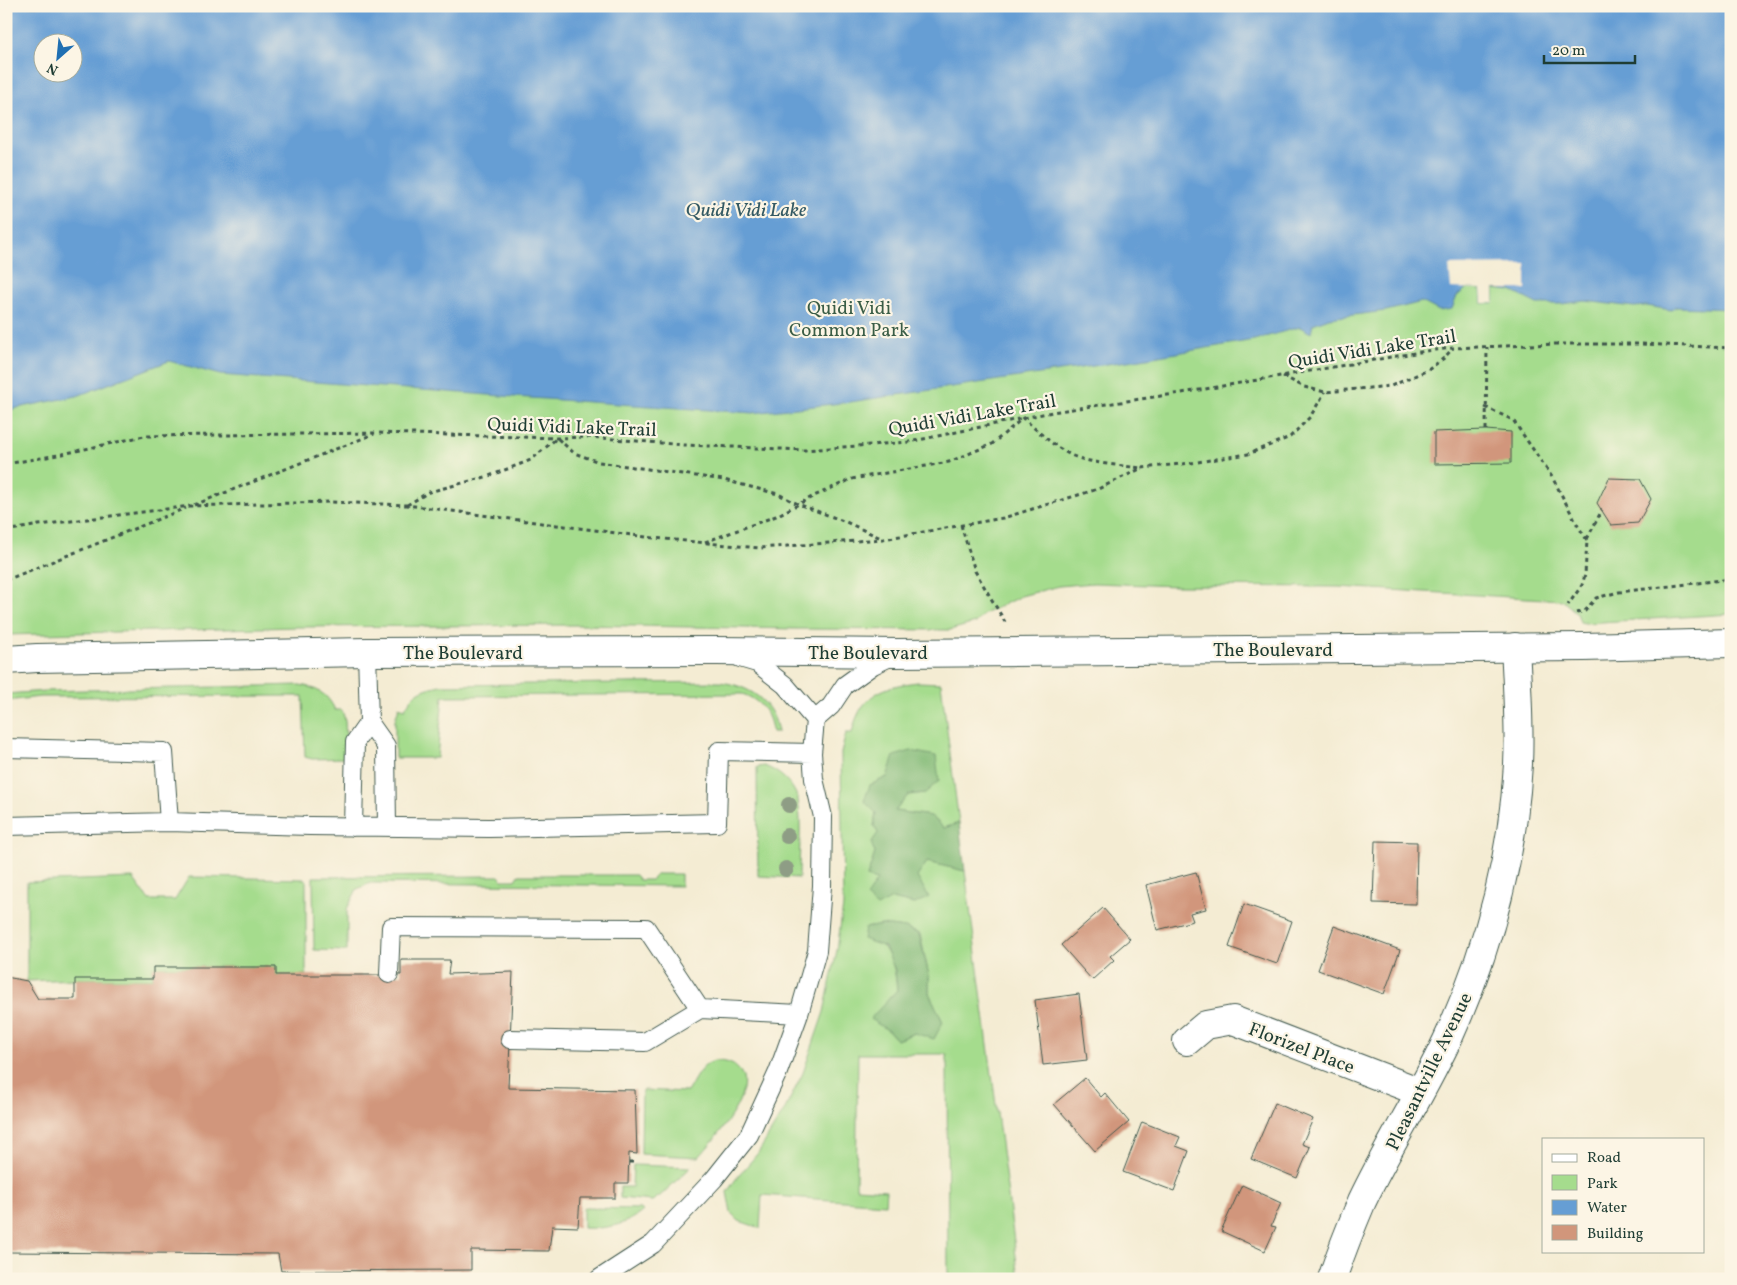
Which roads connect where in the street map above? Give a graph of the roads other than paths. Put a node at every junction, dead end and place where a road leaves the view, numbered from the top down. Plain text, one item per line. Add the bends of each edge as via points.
1 (1731, 643) edge
2 (1515, 648) junction
3 (716, 651) junction
4 (367, 652) junction
5 (898, 653) junction
6 (6, 660) edge
7 (815, 720) junction
8 (369, 722) junction
9 (6, 748) edge
10 (812, 753) junction
11 (168, 822) junction
12 (6, 826) edge
13 (353, 827) junction
14 (387, 827) junction
15 (389, 974) dead end
16 (700, 1009) junction
17 (799, 1014) junction
18 (510, 1039) dead end
19 (1187, 1041) dead end
20 (1420, 1092) junction
21 (599, 1279) edge
22 (1332, 1279) edge

1 - 2 street, The Boulevard
2 - 5 street, The Boulevard
2 - 20 street, Pleasantville Avenue via 1518,764 1512,828 1502,876 1473,980 1450,1035
3 - 4 street, The Boulevard
3 - 5 street, The Boulevard
3 - 7 lane via 757,662 785,685
4 - 6 street, The Boulevard
4 - 8 lane
5 - 7 lane via 845,685 831,706
7 - 10 lane
8 - 13 lane via 355,742
8 - 14 lane via 386,746
9 - 11 lane via 164,752
10 - 14 lane via 719,751 717,823
10 - 17 lane via 823,817 822,886 817,951
11 - 12 lane
11 - 13 lane
13 - 14 lane
15 - 16 lane via 390,927 646,928
16 - 17 lane
16 - 18 lane via 645,1042
17 - 21 lane via 778,1072 749,1135 714,1179 653,1244
19 - 20 street, Florizel Place via 1206,1025 1233,1020
20 - 22 street, Pleasantville Avenue via 1363,1200

